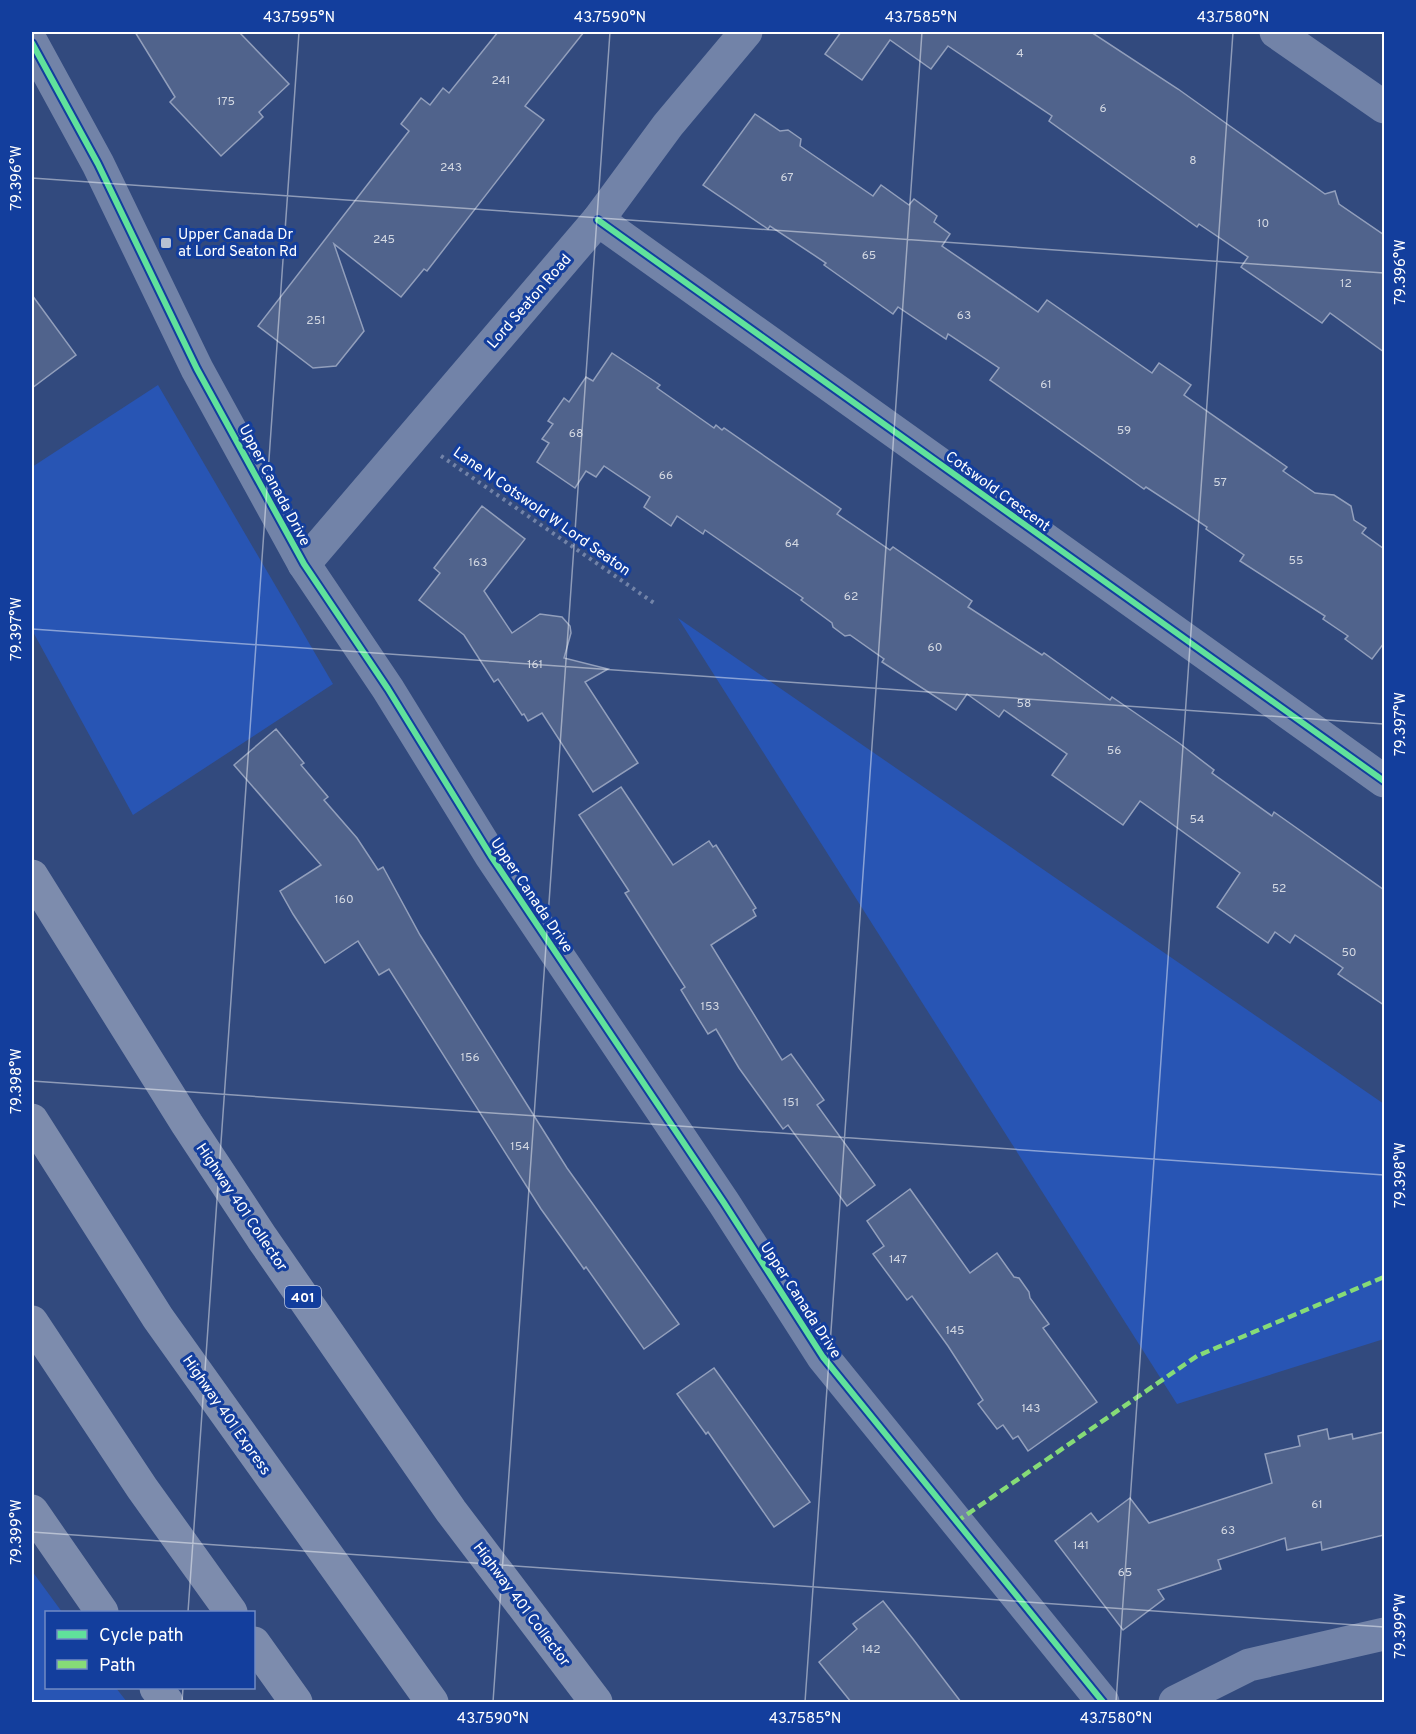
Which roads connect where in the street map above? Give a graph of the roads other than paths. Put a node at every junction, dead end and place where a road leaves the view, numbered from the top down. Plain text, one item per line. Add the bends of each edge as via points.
1 (746, 32) edge
2 (1276, 32) edge
3 (32, 43) edge
4 (1384, 107) edge
5 (598, 220) junction
6 (304, 564) junction
7 (1384, 781) edge
8 (32, 876) edge
9 (32, 1120) edge
10 (32, 1322) edge
11 (32, 1511) edge
12 (101, 1611) edge
13 (230, 1611) edge
14 (1384, 1634) edge
15 (255, 1644) edge
16 (157, 1689) edge
17 (167, 1702) edge
18 (296, 1702) edge
19 (432, 1702) edge
20 (596, 1702) edge
21 (1103, 1702) edge
22 (1175, 1702) edge

1 - 5 street, Lord Seaton Road via 668,125
2 - 4 street
3 - 6 street, Upper Canada Drive via 98,164 197,369
5 - 6 street, Lord Seaton Road
5 - 7 street, Cotswold Crescent
6 - 21 street, Upper Canada Drive via 388,689 491,856 823,1357
8 - 20 highway, Highway 401 Collector / 401 via 268,1246 451,1511
9 - 19 highway, Highway 401 Express via 159,1318
10 - 13 highway via 142,1488
11 - 12 highway
14 - 22 street via 1250,1665
15 - 18 highway
16 - 17 highway

